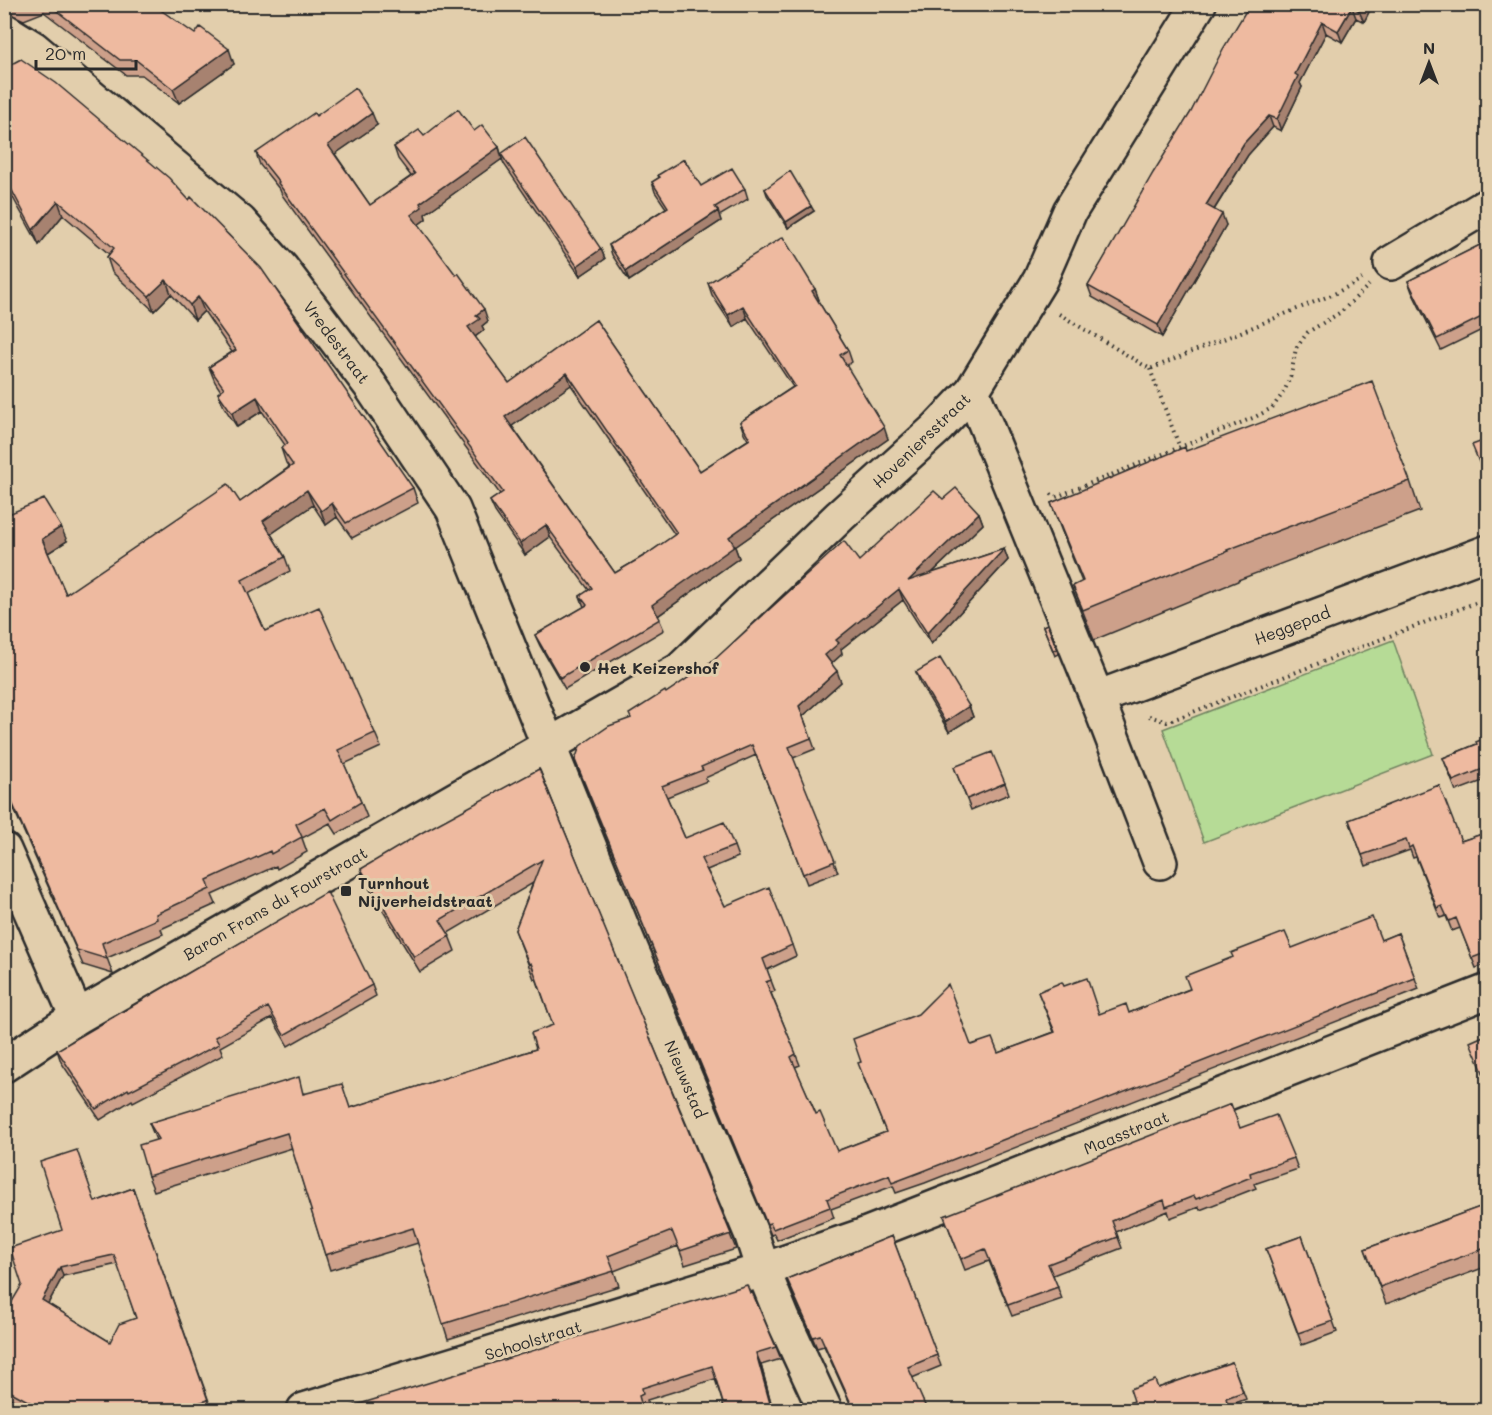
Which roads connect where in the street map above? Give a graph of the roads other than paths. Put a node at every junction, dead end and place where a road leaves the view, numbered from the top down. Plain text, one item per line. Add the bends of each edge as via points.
1 (1200, 4) edge
2 (4, 30) edge
3 (33, 48) junction
4 (4, 66) edge
5 (1488, 205) edge
6 (1391, 263) road end
7 (972, 391) junction
8 (1488, 552) edge
9 (1097, 698) junction
10 (549, 746) junction
11 (4, 850) edge
12 (1160, 862) dead end
13 (1488, 991) edge
14 (77, 1017) junction
15 (4, 1065) edge
16 (763, 1270) junction
17 (304, 1410) edge
18 (825, 1410) edge

1 - 7 street, Hoveniersstraat via 1070,211 1040,280
2 - 3 street, Vredestraat
3 - 4 street
3 - 10 street, Vredestraat via 240,222 282,269 370,385 453,509
5 - 6 street
7 - 9 street
7 - 10 street, Hoveniersstraat via 680,670
8 - 9 street, Heggepad
9 - 12 street
10 - 14 street, Baron Frans du Fourstraat
10 - 16 street, Nieuwstad
11 - 14 street
13 - 16 street, Maasstraat via 862,1236
14 - 15 street, Baron Frans du Fourstraat
16 - 17 street, Schoolstraat
16 - 18 street, Nieuwstad

